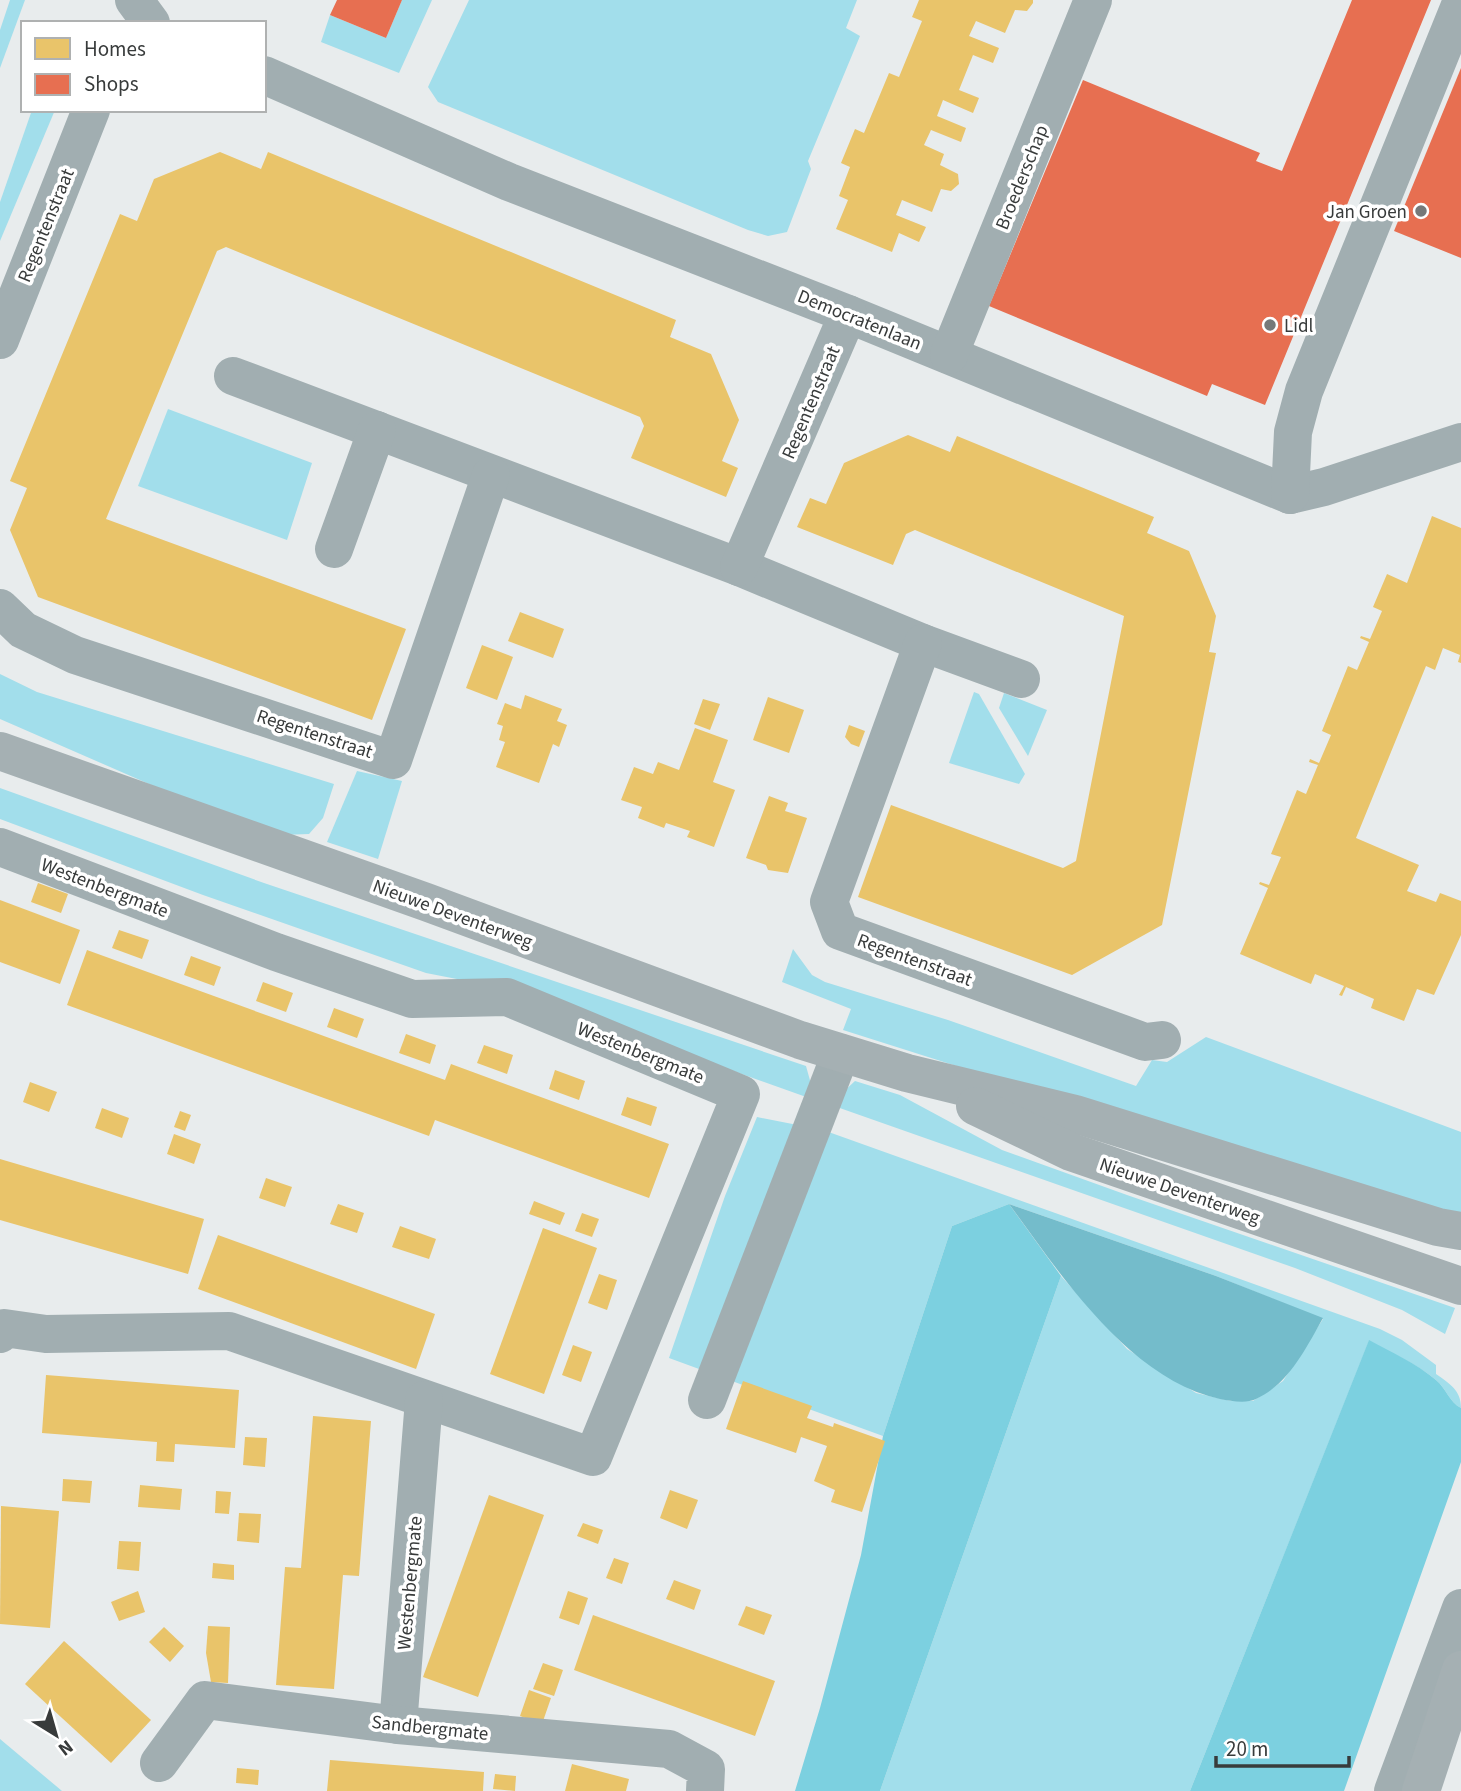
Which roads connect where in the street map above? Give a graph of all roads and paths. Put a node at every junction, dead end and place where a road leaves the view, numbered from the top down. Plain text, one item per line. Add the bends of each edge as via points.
1 (134, 0) edge
2 (1093, 0) edge
3 (1461, 3) edge
4 (150, 21) edge
5 (266, 76) edge
6 (90, 112) edge
7 (848, 314) junction
8 (0, 340) edge
9 (949, 355) junction
10 (233, 376) dead end
11 (377, 430) junction
12 (1461, 442) edge
13 (491, 475) junction
14 (1290, 495) junction
15 (334, 549) dead end
16 (739, 567) junction
17 (0, 608) edge
18 (923, 643) junction
19 (1021, 679) dead end
20 (0, 751) edge
21 (0, 847) edge
22 (1162, 1040) dead end
23 (841, 1054) junction
24 (907, 1073) junction
25 (1461, 1231) edge
26 (1461, 1286) edge
27 (0, 1334) edge
28 (424, 1400) junction
29 (707, 1400) dead end
30 (1461, 1608) edge
31 (1461, 1670) edge
32 (398, 1725) junction
33 (159, 1763) dead end
34 (705, 1791) edge
35 (1393, 1791) edge
36 (1421, 1791) edge

1 - 4 street
2 - 9 street, Broederschap
3 - 14 street via 1304,391 1293,432
5 - 7 street, Democratenlaan via 509,182
6 - 8 street, Regentenstraat
7 - 9 street, Democratenlaan
7 - 16 street, Regentenstraat
9 - 14 street, Democratenlaan
10 - 11 street
11 - 13 street
11 - 15 street
12 - 14 street
13 - 16 street
13 - 17 street, Regentenstraat via 393,760 75,655 23,629
16 - 18 street
18 - 19 street
18 - 22 street, Regentenstraat via 829,902 840,932 1145,1042
20 - 23 main road, Nieuwe Deventerweg
21 - 28 street, Westenbergmate via 412,999 507,997 741,1094 593,1457
23 - 24 main road, Nieuwe Deventerweg
23 - 29 street
24 - 25 main road, Nieuwe Deventerweg via 1075,1114
24 - 26 main road, Nieuwe Deventerweg via 1071,1152
27 - 28 street, Westenbergmate via 4,1328 46,1334 229,1331
28 - 32 street, Westenbergmate
30 - 35 street
31 - 36 main road
32 - 33 street, Sandbergmate via 205,1700
32 - 34 street, Sandbergmate via 669,1749 706,1769

